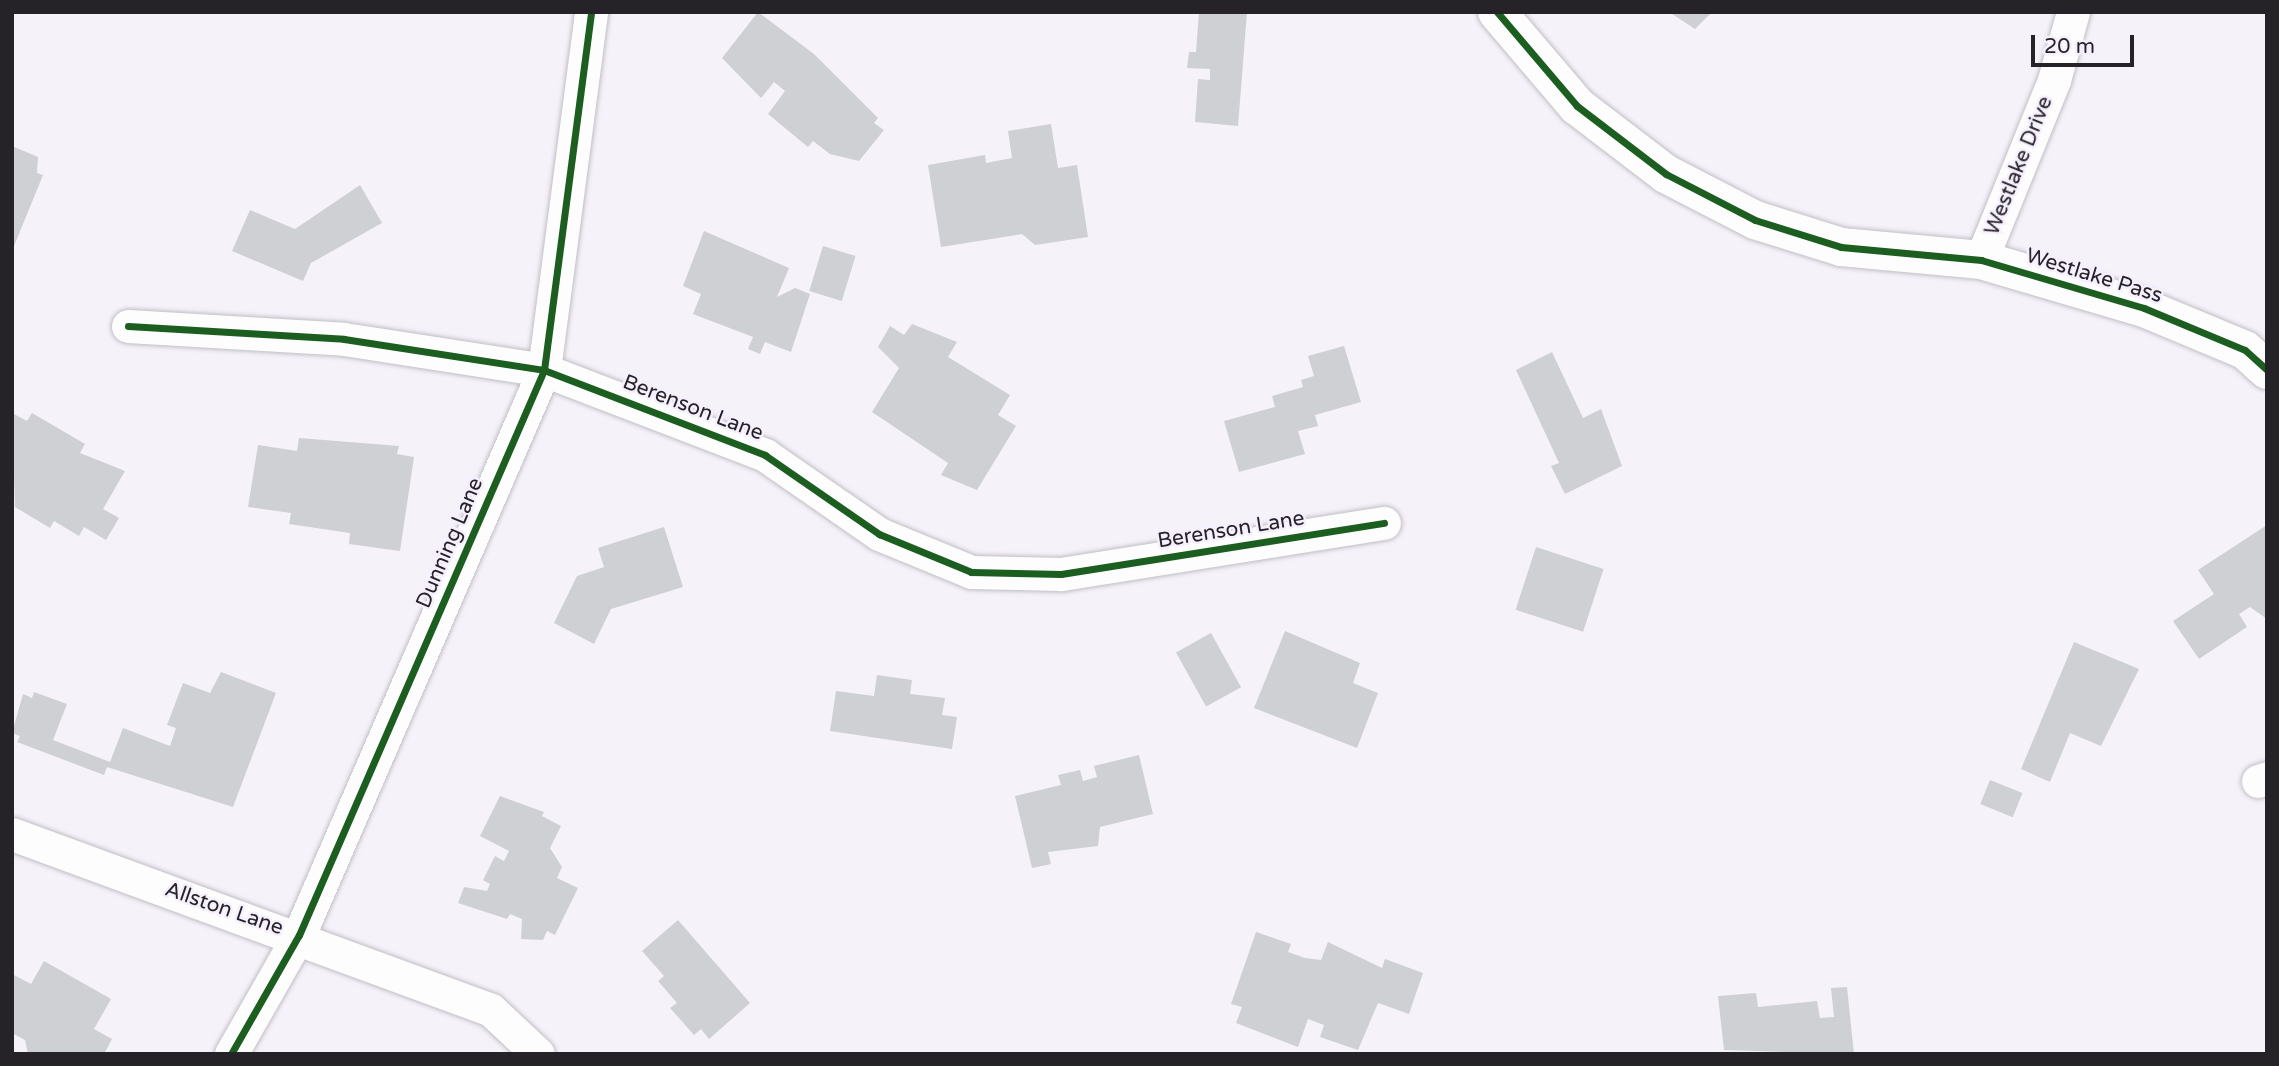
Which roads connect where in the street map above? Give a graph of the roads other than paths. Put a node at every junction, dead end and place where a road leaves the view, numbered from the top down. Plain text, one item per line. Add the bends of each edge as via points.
1 (591, 12) edge
2 (1497, 12) edge
3 (2073, 12) edge
4 (1981, 260) junction
5 (128, 326) dead end
6 (544, 370) junction
7 (2267, 370) edge
8 (1384, 523) dead end
9 (12, 834) edge
10 (299, 935) junction
11 (231, 1054) edge
12 (538, 1054) edge

1 - 6 street, Dunning Lane
2 - 4 street, Westlake Drive via 1577,106 1677,180 1755,220 1840,247
3 - 4 street, Westlake Drive via 2054,80
4 - 7 street, Westlake Pass via 2144,308 2245,350
5 - 6 street, Berenson Lane via 344,339
6 - 8 street, Berenson Lane via 765,455 878,534 971,572 1061,574
6 - 10 street, Dunning Lane
9 - 10 street, Allston Lane
10 - 11 street, Dunning Lane
10 - 12 street, Allston Lane via 491,1010

